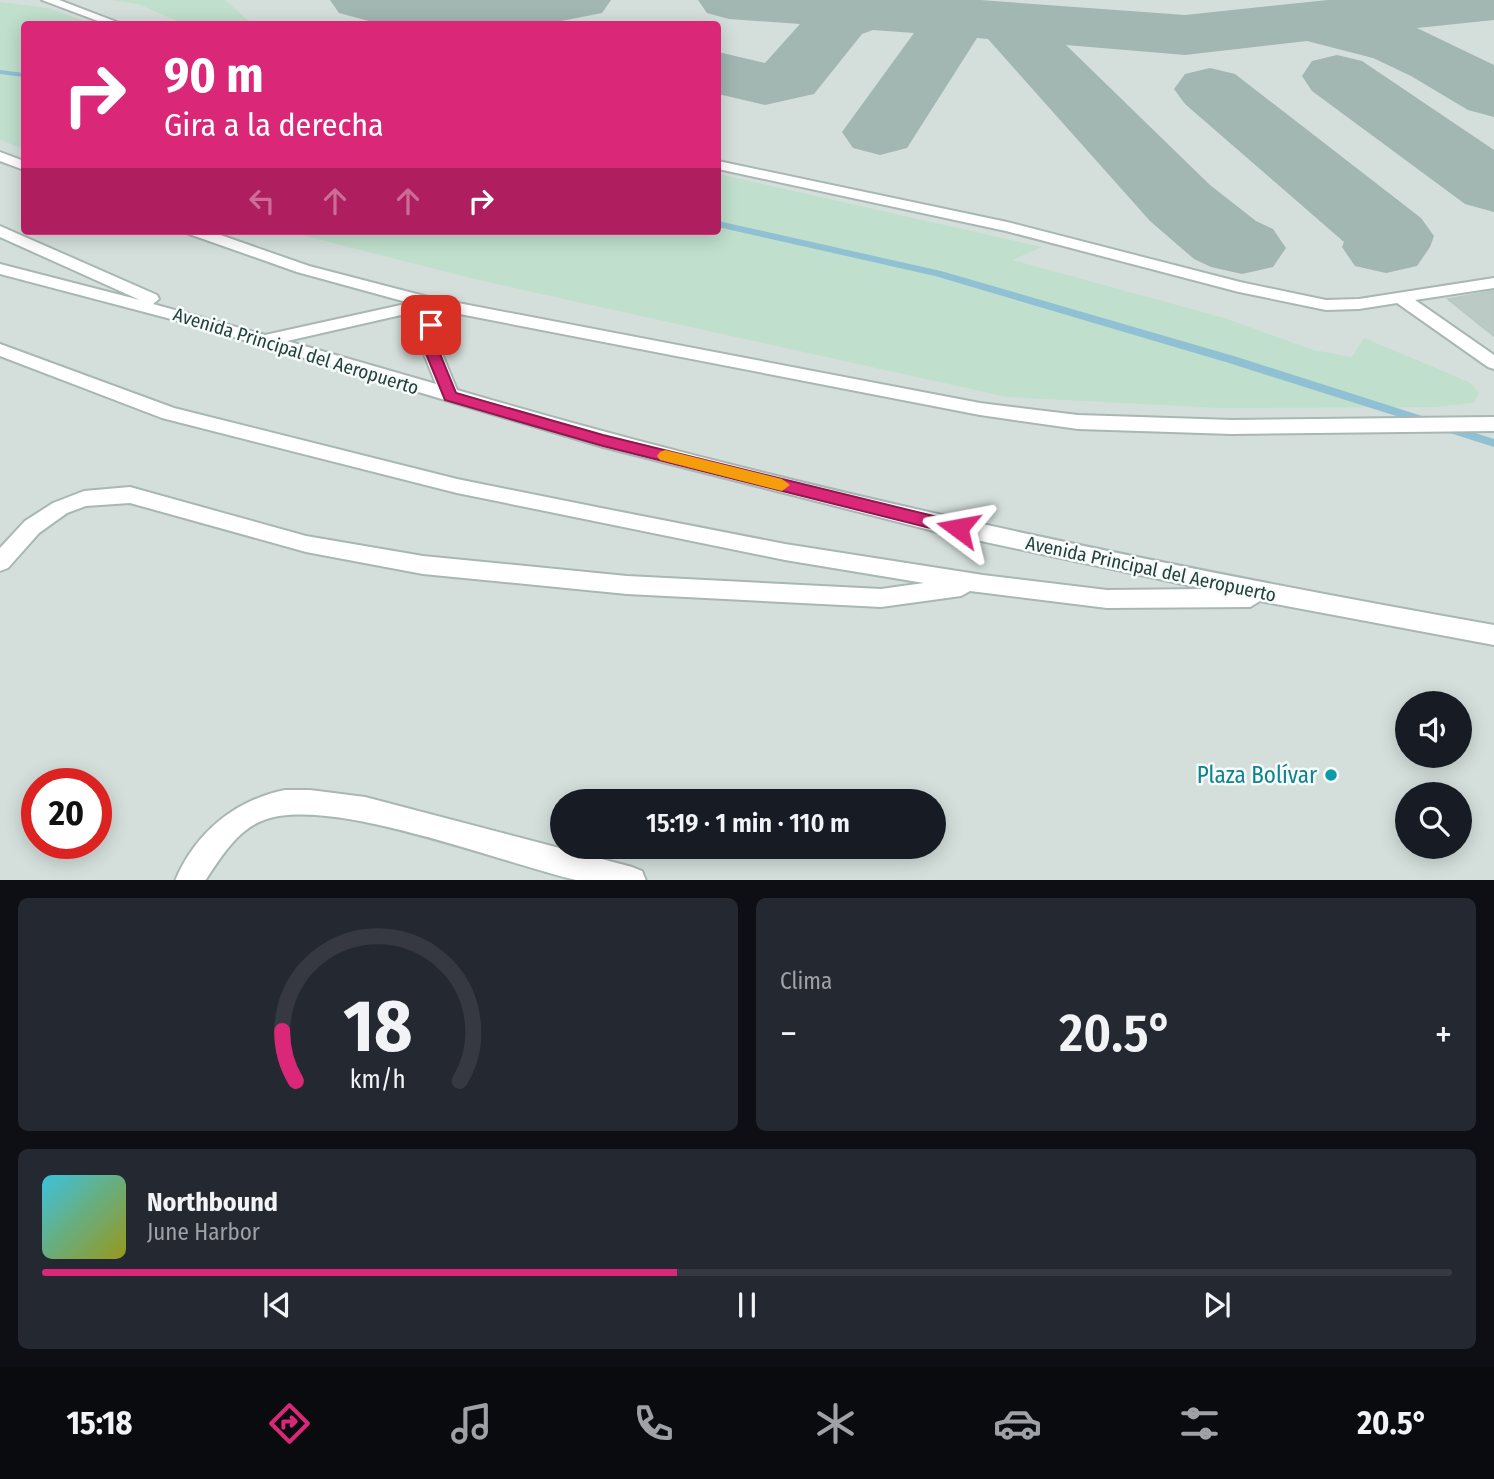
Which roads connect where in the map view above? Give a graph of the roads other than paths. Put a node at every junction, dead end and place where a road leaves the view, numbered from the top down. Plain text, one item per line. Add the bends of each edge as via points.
1 (48, 0) edge
2 (108, 21) edge
3 (0, 156) edge
4 (21, 165) edge
5 (721, 166) edge
6 (0, 231) edge
7 (205, 235) edge
8 (0, 269) edge
9 (1494, 283) edge
10 (1401, 298) junction
11 (431, 303) junction
12 (197, 320) junction
13 (261, 341) junction
14 (0, 350) edge
15 (1494, 363) edge
16 (450, 397) junction
17 (1494, 424) edge
18 (0, 562) edge
19 (983, 584) junction
20 (1289, 598) junction
21 (1494, 635) edge
22 (189, 880) edge
23 (632, 880) edge

1 - 2 lane
3 - 4 lane
5 - 10 lane via 1007,227 1299,300 1342,305
6 - 12 lane
7 - 11 lane via 303,270
8 - 12 lane, Avenida Principal del Aeropuerto
9 - 10 lane
10 - 15 lane
11 - 13 lane
11 - 16 lane via 431,349
11 - 17 lane via 979,410 1078,422 1284,428
12 - 13 lane, Avenida Principal del Aeropuerto
13 - 16 lane, Avenida Principal del Aeropuerto
14 - 19 lane via 169,413 443,483 772,550
16 - 20 lane, Avenida Principal del Aeropuerto via 933,523
18 - 19 lane via 32,527 60,508 84,499 130,495 306,544 423,565 627,585 881,598
19 - 20 lane via 1107,599
20 - 21 lane, Avenida Principal del Aeropuerto
22 - 23 lane via 221,834 245,815 266,806 307,802 366,810

